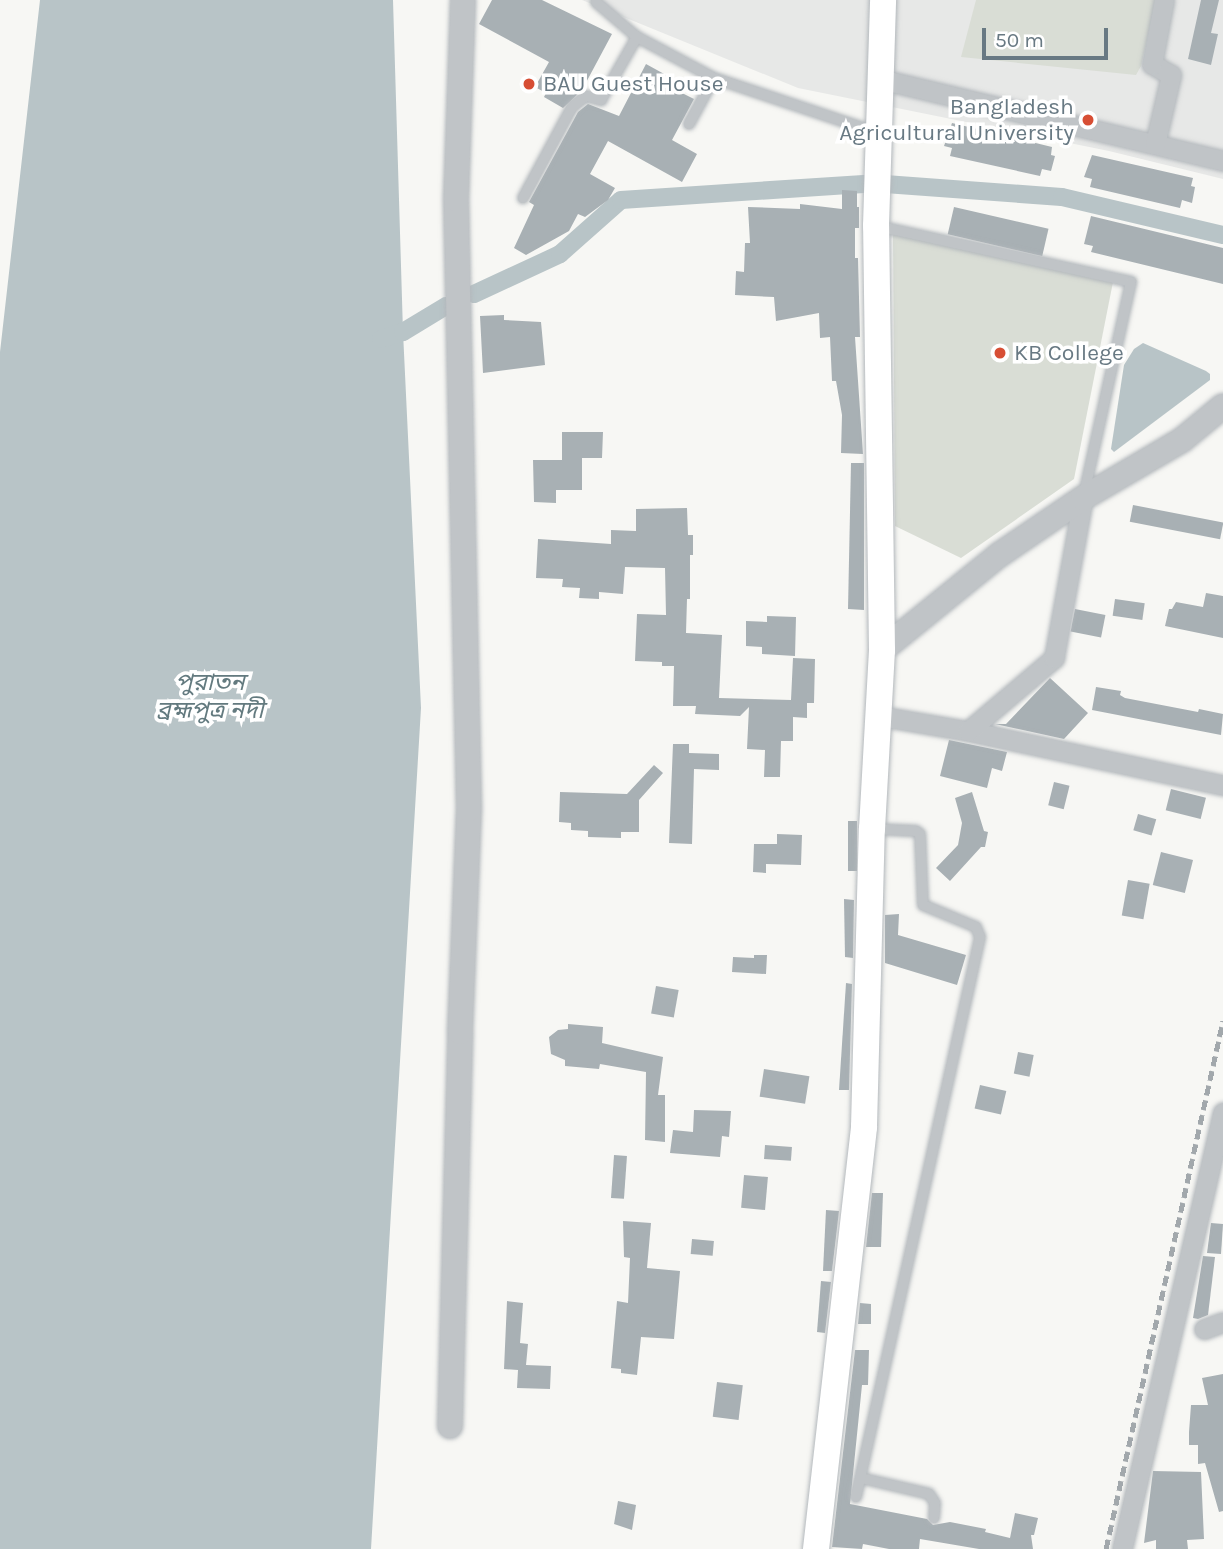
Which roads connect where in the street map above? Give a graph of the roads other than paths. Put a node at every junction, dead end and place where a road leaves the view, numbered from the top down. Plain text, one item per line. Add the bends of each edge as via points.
1 (463, 0) edge
2 (883, 0) edge
3 (1164, 0) edge
4 (596, 1) edge
5 (637, 37) junction
6 (715, 78) junction
7 (880, 79) junction
8 (689, 124) dead end
9 (879, 134) junction
10 (1155, 144) junction
11 (1223, 161) edge
12 (523, 198) dead end
13 (876, 226) junction
14 (1223, 406) edge
15 (1083, 498) junction
16 (882, 649) junction
17 (880, 716) junction
18 (968, 731) junction
19 (1223, 785) edge
20 (872, 829) junction
21 (1223, 1113) edge
22 (1223, 1322) edge
23 (1203, 1329) dead end
24 (450, 1426) dead end
25 (861, 1478) junction
26 (856, 1497) dead end
27 (934, 1518) dead end
28 (817, 1549) edge
29 (1122, 1549) edge

1 - 24 street via 456,199 469,810
2 - 7 main road
3 - 10 street via 1152,64 1171,75
4 - 5 lane
5 - 6 lane
5 - 12 lane via 601,100 586,96 572,107
6 - 8 lane
6 - 9 lane
7 - 9 main road
7 - 10 street
9 - 13 main road
10 - 11 street
13 - 15 lane via 1132,282
13 - 16 main road
14 - 15 street via 1182,440
15 - 16 street via 999,555
15 - 18 street via 1054,658
16 - 17 main road
17 - 18 street
17 - 20 main road
18 - 19 street
20 - 25 lane via 920,834 923,905 975,927 981,937
20 - 28 main road via 864,1127
21 - 29 street
22 - 23 street
25 - 26 lane
25 - 27 lane via 929,1494 935,1503

